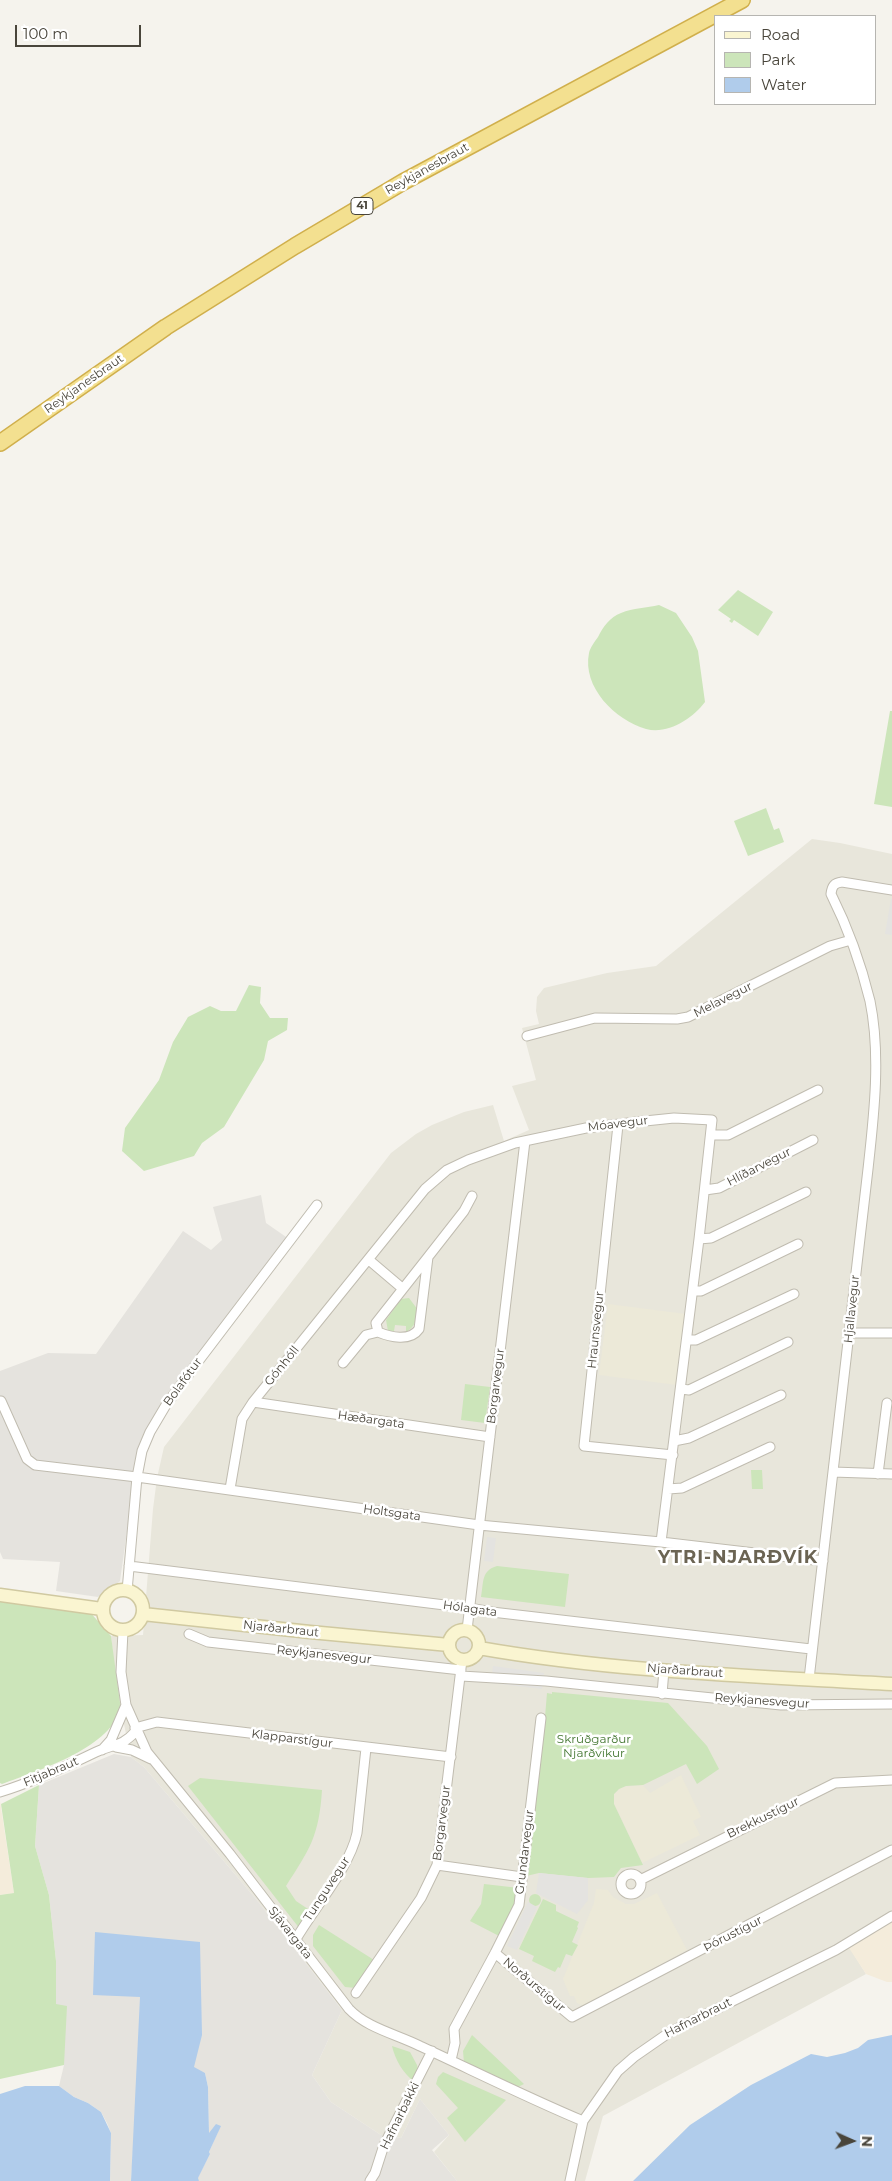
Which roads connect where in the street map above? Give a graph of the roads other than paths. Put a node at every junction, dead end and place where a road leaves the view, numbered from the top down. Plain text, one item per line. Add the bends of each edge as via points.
1 (742, 0) edge
2 (714, 15) edge
3 (714, 15) edge
4 (0, 443) edge
5 (892, 890) edge
6 (851, 940) junction
7 (527, 1036) dead end
8 (818, 1090) dead end
9 (712, 1120) joint
10 (618, 1125) junction
11 (712, 1135) junction
12 (813, 1140) dead end
13 (524, 1141) junction
14 (705, 1190) junction
15 (806, 1192) dead end
16 (472, 1196) dead end
17 (317, 1205) dead end
18 (699, 1239) junction
19 (798, 1244) dead end
20 (428, 1257) junction
21 (369, 1260) junction
22 (402, 1288) junction
23 (693, 1291) junction
24 (794, 1294) dead end
25 (378, 1332) junction
26 (850, 1333) junction
27 (892, 1333) edge
28 (687, 1340) junction
29 (788, 1342) dead end
30 (342, 1363) dead end
31 (681, 1389) junction
32 (781, 1395) dead end
33 (2, 1401) dead end
34 (253, 1402) junction
35 (887, 1403) dead end
36 (490, 1437) junction
37 (674, 1441) junction
38 (770, 1447) dead end
39 (672, 1455) junction
40 (833, 1472) junction
41 (878, 1474) junction
42 (892, 1474) edge
43 (137, 1476) junction
44 (230, 1489) junction
45 (668, 1489) junction
46 (479, 1525) junction
47 (662, 1542) junction
48 (822, 1561) junction
49 (129, 1566) junction
50 (127, 1591) junction
51 (0, 1595) edge
52 (469, 1608) junction
53 (102, 1609) junction
54 (142, 1614) junction
55 (467, 1630) junction
56 (122, 1631) junction
57 (189, 1634) dead end
58 (449, 1645) junction
59 (479, 1648) junction
60 (811, 1649) junction
61 (461, 1669) junction
62 (664, 1670) junction
63 (809, 1679) junction
64 (892, 1684) edge
65 (662, 1694) junction
66 (892, 1704) edge
67 (126, 1706) junction
68 (542, 1718) dead end
69 (136, 1730) junction
70 (114, 1743) junction
71 (366, 1748) junction
72 (451, 1757) junction
73 (153, 1761) junction
74 (892, 1780) edge
75 (0, 1792) edge
76 (892, 1850) edge
77 (437, 1865) junction
78 (522, 1877) junction
79 (640, 1880) dead end
80 (892, 1916) edge
81 (296, 1939) junction
82 (496, 1954) junction
83 (356, 1993) dead end
84 (572, 2018) joint
85 (432, 2051) junction
86 (451, 2060) junction
87 (583, 2121) junction
88 (370, 2181) edge
89 (570, 2181) edge

1 - 3 highway, Reykjanesbraut / 41
2 - 4 highway, Reykjanesbraut / 41 via 403,182 311,236 166,326
5 - 6 street, Hjallavegur via 842,882 832,887 831,894
6 - 7 street, Melavegur via 830,946 688,1017 596,1018
6 - 26 street, Hjallavegur via 870,1003 875,1085
8 - 11 street via 728,1135
9 - 10 street, Móavegur via 674,1118
9 - 11 street, Hlíðarvegur
10 - 13 street, Móavegur
10 - 39 street, Hraunsvegur via 584,1446
11 - 14 street, Hlíðarvegur
12 - 14 street, Hlíðarvegur via 719,1188
13 - 21 street, Gónhóll via 447,1170 424,1190
13 - 36 street, Borgarvegur
14 - 18 street, Hlíðarvegur
15 - 18 street via 711,1238
16 - 20 street
17 - 43 street, Bolafótur via 160,1414 146,1442
18 - 23 street, Hlíðarvegur
19 - 23 street via 702,1291
20 - 22 street
20 - 25 street via 419,1330 407,1337 389,1337
21 - 22 street
21 - 34 street, Gónhóll
22 - 25 street via 376,1323
23 - 28 street, Hlíðarvegur
24 - 28 street via 696,1340
25 - 30 street via 366,1335
26 - 27 street
26 - 40 street, Hjallavegur
28 - 31 street, Hlíðarvegur
29 - 31 street via 689,1390
31 - 37 street, Hlíðarvegur
32 - 37 street via 689,1438
33 - 43 street, Holtsgata via 30,1462 35,1465
34 - 36 street, Hæðargata
34 - 44 street, Gónhóll via 242,1419
35 - 41 street
36 - 46 street, Borgarvegur
37 - 39 street, Hlíðarvegur
38 - 45 street via 682,1488
39 - 45 street, Hlíðarvegur
40 - 41 street
40 - 48 street, Hjallavegur
41 - 42 street
43 - 44 street, Holtsgata
43 - 49 street, Bolafótur
44 - 46 street, Holtsgata
45 - 47 street, Hlíðarvegur
46 - 47 street, Holtsgata
46 - 52 street, Borgarvegur
47 - 48 street, Holtsgata
48 - 60 street, Hjallavegur
49 - 50 street, Bolafótur
49 - 52 street, Hólagata
50 - 53 main road via 110,1594
50 - 54 main road via 141,1602
51 - 53 main road
52 - 55 street, Borgarvegur
52 - 60 street, Hólagata
53 - 56 main road via 106,1622
54 - 56 main road via 133,1628
54 - 58 main road, Njarðarbraut
55 - 58 main road via 453,1635
55 - 59 main road via 478,1639
56 - 67 street, Sjávargata via 121,1672
57 - 61 street, Reykjanesvegur via 208,1642
58 - 61 main road
59 - 61 main road
59 - 62 main road, Njarðarbraut
60 - 63 street, Hjallavegur
61 - 65 street, Reykjanesvegur
61 - 72 street, Borgarvegur
62 - 63 main road, Njarðarbraut
62 - 65 street
63 - 64 main road, Njarðarbraut
65 - 66 street, Reykjanesvegur via 781,1705
67 - 69 street, Sjávargata
67 - 70 street
68 - 78 street, Grundarvegur
69 - 70 street, Fitjabraut
69 - 71 street, Klapparstígur via 157,1722
69 - 73 street, Sjávargata
70 - 73 street
70 - 75 street, Fitjabraut
71 - 72 street, Klapparstígur
71 - 81 street, Tunguvegur via 354,1845
72 - 77 street, Borgarvegur
73 - 81 street, Sjávargata
74 - 79 street, Brekkustígur via 835,1783
76 - 84 street, Þórustígur
77 - 78 street
77 - 83 street, Borgarvegur via 421,1898
78 - 82 street, Grundarvegur via 519,1905
80 - 87 street, Hafnarbraut via 836,1950 650,2044 618,2071
81 - 85 street, Sjávargata via 359,2020
82 - 84 street, Norðurstígur
82 - 86 street, Grundarvegur via 454,2029
85 - 86 street, Sjávargata
85 - 88 street, Hafnarbakki via 384,2145
86 - 87 street, Sjávargata via 525,2097
87 - 89 street, Hafnarbraut

